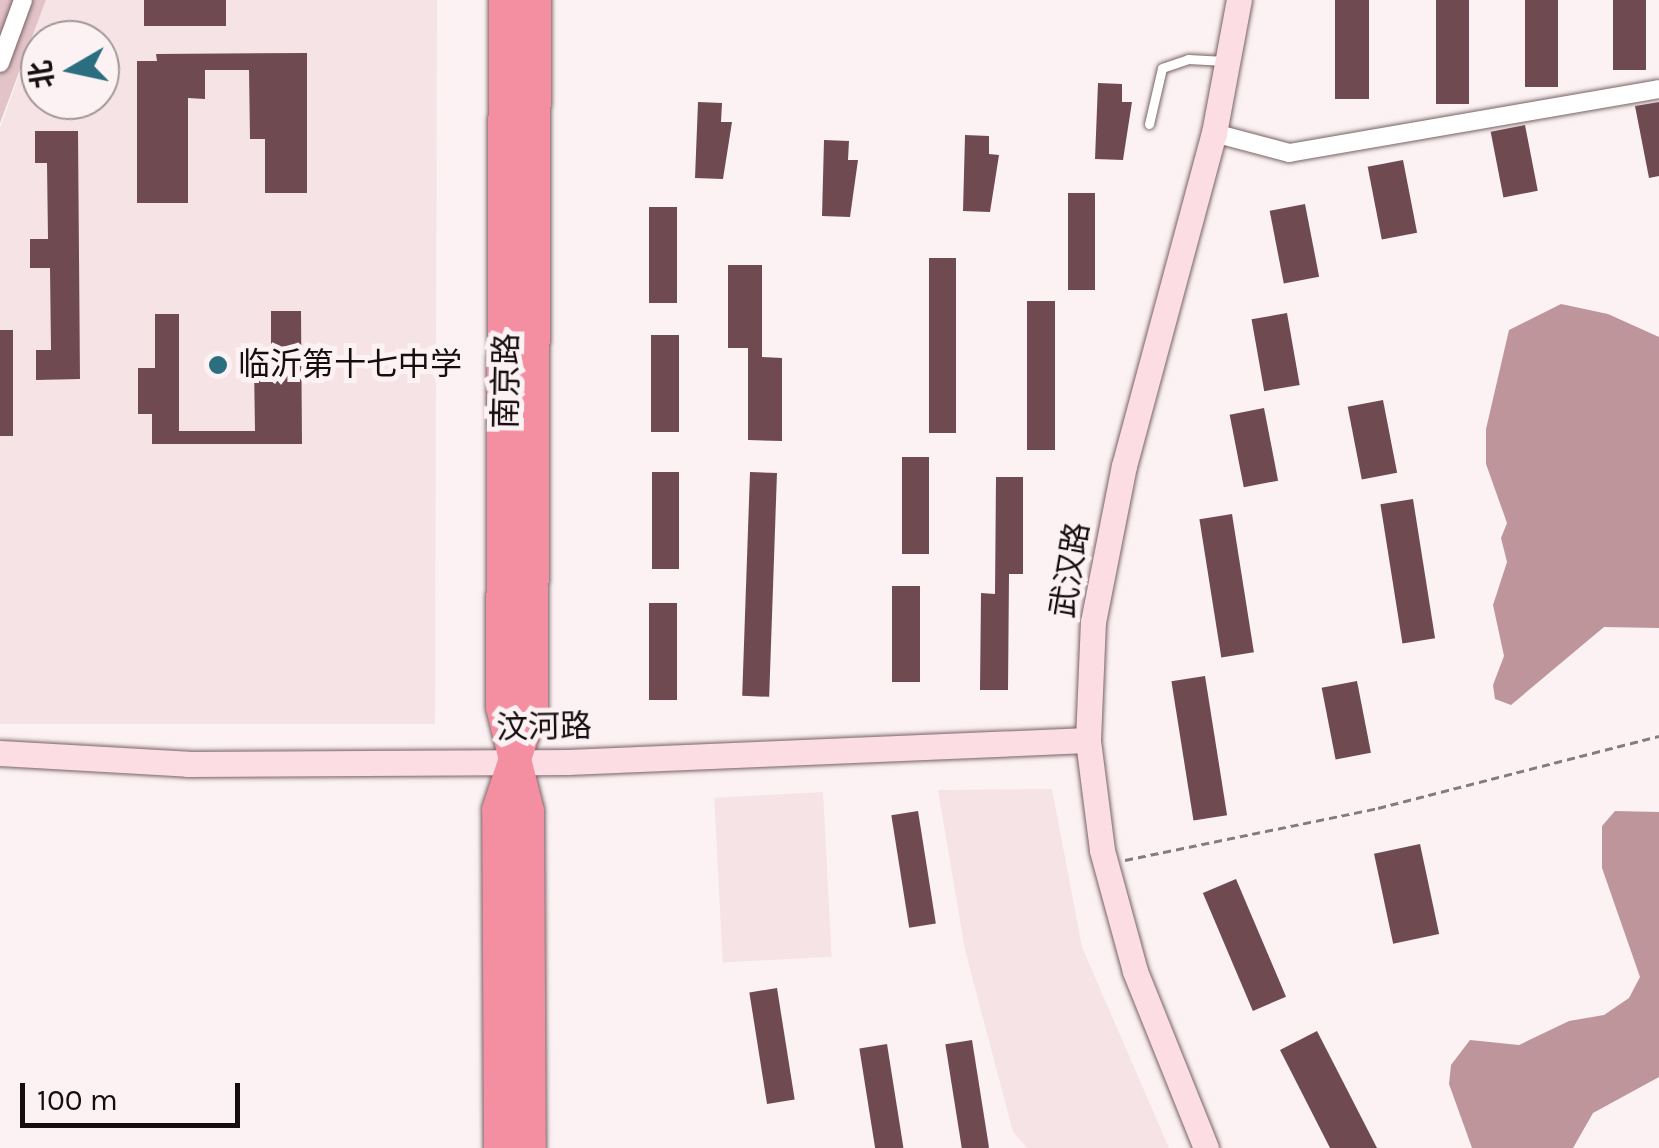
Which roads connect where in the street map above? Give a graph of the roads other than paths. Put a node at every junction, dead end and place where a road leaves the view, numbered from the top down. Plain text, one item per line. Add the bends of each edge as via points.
1 (23, 0) edge
2 (506, 0) edge
3 (536, 0) edge
4 (1238, 0) edge
5 (1232, 61) junction
6 (0, 63) edge
7 (1659, 89) edge
8 (1148, 124) dead end
9 (1214, 133) junction
10 (1088, 740) junction
11 (0, 753) edge
12 (517, 760) junction
13 (500, 1148) edge
14 (530, 1148) edge
15 (1206, 1148) edge

1 - 6 street
2 - 12 highway, 南京路 via 502,707
3 - 12 highway, 南京路 via 532,708
4 - 5 street, 武汉路
5 - 8 lane via 1188,58 1162,68
5 - 9 street, 武汉路
7 - 9 street via 1289,153
9 - 10 street, 武汉路 via 1124,466 1092,622
10 - 12 street, 汶河路
10 - 15 street, 武汉路 via 1102,850 1135,971
11 - 12 street, 汶河路 via 188,764
12 - 13 highway, 南京路 via 498,810
12 - 14 highway, 南京路 via 528,811

